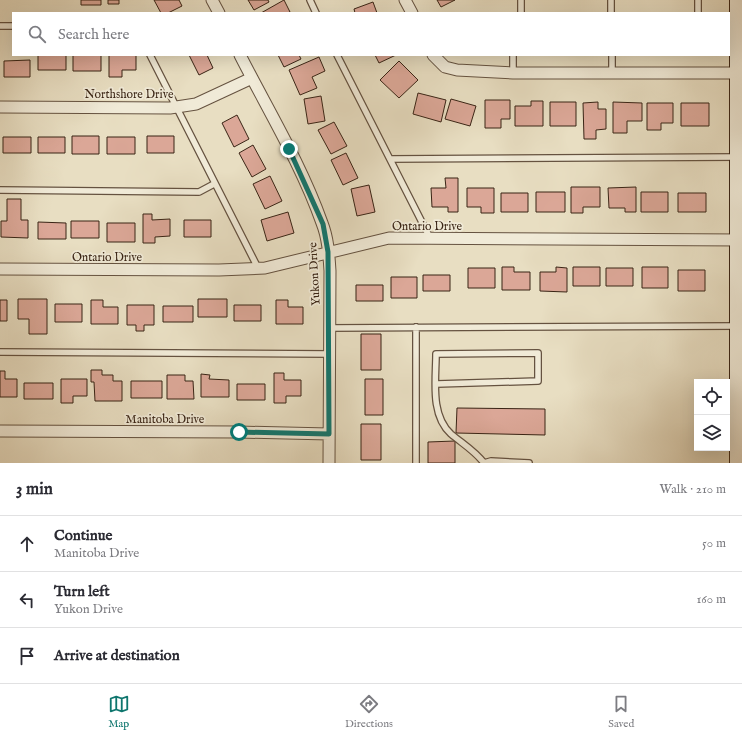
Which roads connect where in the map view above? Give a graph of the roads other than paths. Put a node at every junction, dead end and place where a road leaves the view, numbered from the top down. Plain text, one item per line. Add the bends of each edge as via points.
1 (212, 0) edge
2 (310, 0) edge
3 (405, 0) edge
4 (521, 0) edge
5 (611, 0) edge
6 (698, 0) edge
7 (738, 0) edge
8 (218, 12) edge
9 (316, 12) edge
10 (411, 12) edge
11 (521, 12) edge
12 (611, 12) edge
13 (698, 12) edge
14 (0, 26) edge
15 (12, 26) edge
16 (151, 56) edge
17 (241, 56) edge
18 (338, 56) edge
19 (434, 56) edge
20 (513, 56) edge
21 (612, 56) edge
22 (513, 73) junction
23 (612, 73) junction
24 (740, 73) edge
25 (252, 78) junction
26 (0, 106) edge
27 (177, 107) junction
28 (740, 157) edge
29 (390, 159) junction
30 (214, 184) junction
31 (0, 190) edge
32 (430, 238) junction
33 (740, 240) edge
34 (328, 252) junction
35 (258, 268) junction
36 (0, 269) edge
37 (740, 326) edge
38 (416, 327) junction
39 (330, 328) junction
40 (0, 352) edge
41 (329, 354) junction
42 (436, 384) junction
43 (0, 431) edge
44 (329, 434) junction
45 (329, 463) edge
46 (416, 463) edge
47 (484, 463) edge
48 (528, 463) edge
49 (738, 463) edge

1 - 8 street
2 - 9 lane
3 - 10 street
4 - 11 lane
5 - 12 lane
6 - 13 lane
7 - 24 main road
14 - 15 lane
16 - 27 lane
17 - 25 street, Yukon Drive
18 - 29 lane
19 - 22 street via 445,67 457,70
20 - 22 lane
21 - 23 lane
22 - 23 street
23 - 24 street
24 - 28 main road
25 - 27 street, Northshore Drive via 196,104
25 - 34 street, Yukon Drive via 289,149 323,224
26 - 27 street, Northshore Drive
27 - 30 lane
28 - 29 lane
28 - 33 main road
29 - 32 lane
30 - 31 lane via 199,192
30 - 35 lane
32 - 33 street, Ontario Drive
32 - 34 street, Ontario Drive via 389,238
33 - 37 main road
34 - 35 street, Ontario Drive
34 - 39 street, Yukon Drive
35 - 36 street, Ontario Drive
37 - 38 lane
37 - 49 main road
38 - 39 lane
38 - 46 lane
39 - 41 street, Yukon Drive
40 - 41 lane
41 - 44 street, Yukon Drive
42 - 42 lane via 538,381 538,353 436,354
42 - 47 lane via 436,406 442,422 450,433 477,454
43 - 44 street, Manitoba Drive
44 - 45 street, Yukon Drive
47 - 48 lane

